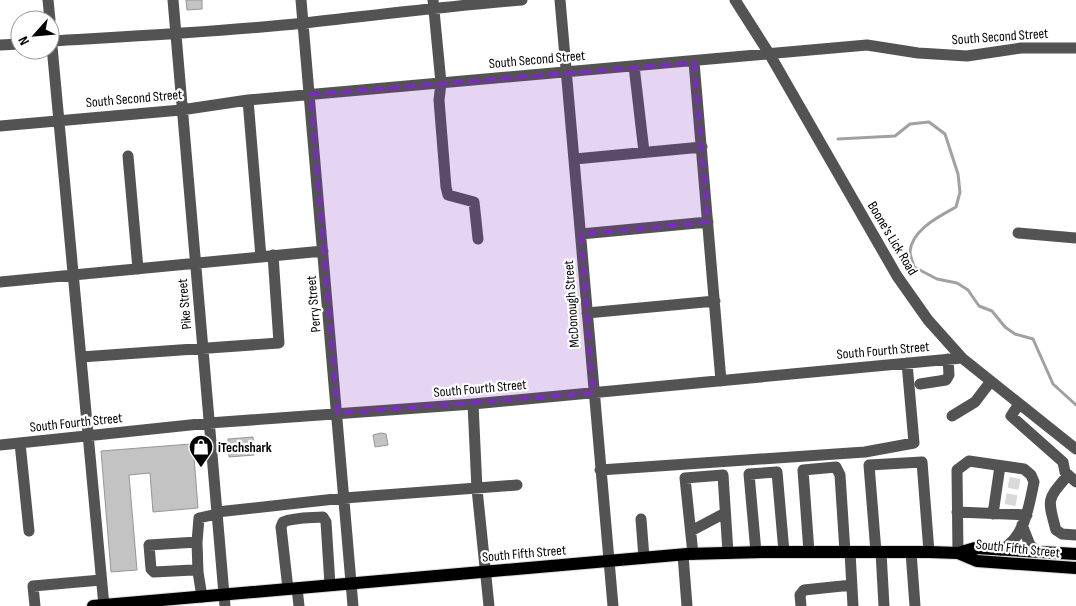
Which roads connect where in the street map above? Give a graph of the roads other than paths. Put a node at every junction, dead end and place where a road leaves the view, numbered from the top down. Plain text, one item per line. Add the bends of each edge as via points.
1 (172, 0) edge
2 (302, 0) edge
3 (522, 0) edge
4 (560, 0) edge
5 (735, 0) edge
6 (434, 3) edge
7 (304, 23) junction
8 (176, 35) junction
9 (60, 41) edge
10 (1076, 48) edge
11 (770, 55) junction
12 (53, 60) edge
13 (694, 62) junction
14 (634, 66) junction
15 (567, 72) junction
16 (441, 83) junction
17 (310, 94) junction
18 (248, 100) junction
19 (181, 110) junction
20 (58, 120) junction
21 (0, 126) edge
22 (702, 146) junction
23 (644, 152) junction
24 (128, 156) dead end
25 (576, 159) junction
26 (708, 222) junction
27 (1018, 233) dead end
28 (581, 234) junction
29 (1076, 238) edge
30 (478, 239) dead end
31 (323, 251) junction
32 (274, 255) junction
33 (261, 257) junction
34 (195, 263) junction
35 (138, 268) junction
36 (73, 275) junction
37 (0, 282) edge
38 (715, 301) junction
39 (587, 313) junction
40 (203, 347) junction
41 (81, 357) junction
42 (962, 358) junction
43 (948, 359) junction
44 (907, 363) junction
45 (721, 381) junction
46 (991, 381) junction
47 (920, 384) dead end
48 (593, 393) junction
49 (473, 404) junction
50 (1019, 404) junction
51 (337, 414) junction
52 (952, 416) dead end
53 (209, 423) junction
54 (88, 436) junction
55 (20, 443) junction
56 (0, 445) edge
57 (1075, 448) edge
58 (868, 452) junction
59 (1063, 462) junction
60 (869, 465) junction
61 (1000, 466) junction
62 (600, 470) junction
63 (1072, 478) edge
64 (517, 485) dead end
65 (477, 489) junction
66 (344, 498) junction
67 (957, 512) junction
68 (217, 513) junction
69 (725, 513) junction
70 (993, 514) junction
71 (641, 519) dead end
72 (325, 520) junction
73 (1025, 520) junction
74 (346, 522) junction
75 (30, 531) dead end
76 (691, 531) junction
77 (1076, 535) edge
78 (197, 542) junction
79 (1001, 550) junction
80 (756, 552) junction
81 (784, 552) junction
82 (810, 552) junction
83 (848, 552) junction
84 (878, 552) junction
85 (911, 552) junction
86 (929, 552) junction
87 (1036, 552) junction
88 (728, 553) junction
89 (688, 554) junction
90 (958, 554) junction
91 (1076, 554) edge
92 (644, 558) junction
93 (609, 562) junction
94 (1076, 568) edge
95 (486, 571) junction
96 (198, 572) junction
97 (101, 580) junction
98 (351, 583) junction
99 (330, 585) junction
100 (852, 585) junction
101 (293, 588) junction
102 (202, 596) junction
103 (225, 600) edge
104 (35, 606) edge
105 (100, 606) edge
106 (298, 606) edge
107 (353, 606) edge
108 (489, 606) edge
109 (612, 606) edge
110 (687, 606) edge
111 (800, 606) edge
112 (853, 606) edge
113 (884, 606) edge
114 (915, 606) edge

1 - 8 street, Pike Street
2 - 7 street, Perry Street
3 - 6 street
4 - 15 street, McDonough Street
5 - 11 street, Boone's Lick Road
6 - 7 street
6 - 16 street
7 - 8 street
7 - 17 street, Perry Street
8 - 9 street
8 - 19 street, Pike Street
10 - 11 street, South Second Street via 1021,48 966,56 918,54 867,45
11 - 13 street, South Second Street
11 - 42 street, Boone's Lick Road via 897,276 928,320
12 - 20 street
13 - 14 street, South Second Street
13 - 22 street
14 - 15 street, South Second Street
14 - 23 street
15 - 16 street, South Second Street
15 - 25 street, McDonough Street
16 - 17 street, South Second Street
16 - 30 street via 439,100 446,187 448,195 474,202
17 - 18 street, South Second Street
17 - 31 street, Perry Street
18 - 19 street, South Second Street
18 - 33 street
19 - 20 street, South Second Street
19 - 34 street, Pike Street
20 - 21 street, South Second Street
20 - 36 street
22 - 23 street
22 - 26 street
23 - 25 street
24 - 35 street
25 - 28 street, McDonough Street
26 - 28 street
26 - 38 street
27 - 29 street
28 - 39 street, McDonough Street
31 - 32 street
31 - 51 street, Perry Street
32 - 33 street
32 - 40 street via 279,343
33 - 34 street
34 - 35 street
34 - 40 street, Pike Street
35 - 36 street
36 - 37 street
36 - 41 street
38 - 39 street
38 - 45 street
39 - 48 street, McDonough Street
40 - 41 street
40 - 53 street, Pike Street
41 - 54 street
42 - 43 street, South Fourth Street
42 - 46 street, Boone's Lick Road
43 - 44 street, South Fourth Street
43 - 47 street via 949,375 946,380
44 - 45 street, South Fourth Street
44 - 58 street via 914,443
45 - 48 street, South Fourth Street
46 - 50 street, Boone's Lick Road
46 - 52 street via 975,402
48 - 49 street, South Fourth Street
48 - 62 street, McDonough Street
49 - 51 street, South Fourth Street
49 - 65 street
50 - 57 street, Boone's Lick Road
50 - 59 street via 1011,416
51 - 53 street, South Fourth Street
51 - 66 street, Perry Street
53 - 54 street, South Fourth Street
53 - 68 street, Pike Street
54 - 55 street, South Fourth Street
54 - 97 street
55 - 56 street, South Fourth Street
55 - 75 street
57 - 59 street
58 - 60 street
58 - 62 street
59 - 63 street via 1065,472
60 - 84 street
60 - 86 street via 922,462
61 - 67 street via 969,462 960,466 957,470
61 - 70 street
61 - 73 street via 1016,473 1028,471 1034,482
62 - 93 street, McDonough Street
63 - 77 street via 1050,496 1049,503 1056,530
64 - 65 street
65 - 66 street
65 - 95 street
66 - 68 street
66 - 74 street, Perry Street
67 - 70 street
67 - 90 street
68 - 78 street via 199,518
68 - 103 street, Pike Street
69 - 76 street
69 - 76 street via 723,475 685,478
69 - 88 street
70 - 73 street via 1009,510
71 - 92 street
72 - 74 street
72 - 99 street
72 - 101 street via 283,522 281,527
73 - 79 street via 1009,546
73 - 87 street via 1030,545
74 - 98 street, Perry Street
76 - 89 street
78 - 96 street
78 - 96 street via 148,546 154,572
79 - 87 main road, South Fifth Street
79 - 90 main road, South Fifth Street via 975,548
80 - 81 main road, South Fifth Street
80 - 81 street via 749,474 777,472
80 - 88 main road, South Fifth Street
81 - 82 main road, South Fifth Street
82 - 83 main road, South Fifth Street
82 - 83 street via 803,470 836,467 840,475
83 - 84 main road, South Fifth Street
83 - 100 street
84 - 85 main road, South Fifth Street
84 - 113 street
85 - 86 main road, South Fifth Street
85 - 114 street
86 - 90 main road, South Fifth Street
87 - 91 main road, South Fifth Street
88 - 89 main road, South Fifth Street
89 - 92 main road, South Fifth Street
89 - 110 street
90 - 94 main road, South Fifth Street via 976,561
92 - 93 main road, South Fifth Street
93 - 95 main road, South Fifth Street
93 - 109 street, McDonough Street
95 - 98 main road, South Fifth Street
95 - 108 street
96 - 102 street
97 - 104 street via 33,586
97 - 105 street
98 - 99 main road, South Fifth Street
98 - 107 street, Perry Street
99 - 101 main road, South Fifth Street
100 - 111 street via 804,590 800,595
100 - 112 street
101 - 103 main road, South Fifth Street
101 - 106 street
102 - 103 main road, South Fifth Street
102 - 105 main road, South Fifth Street

